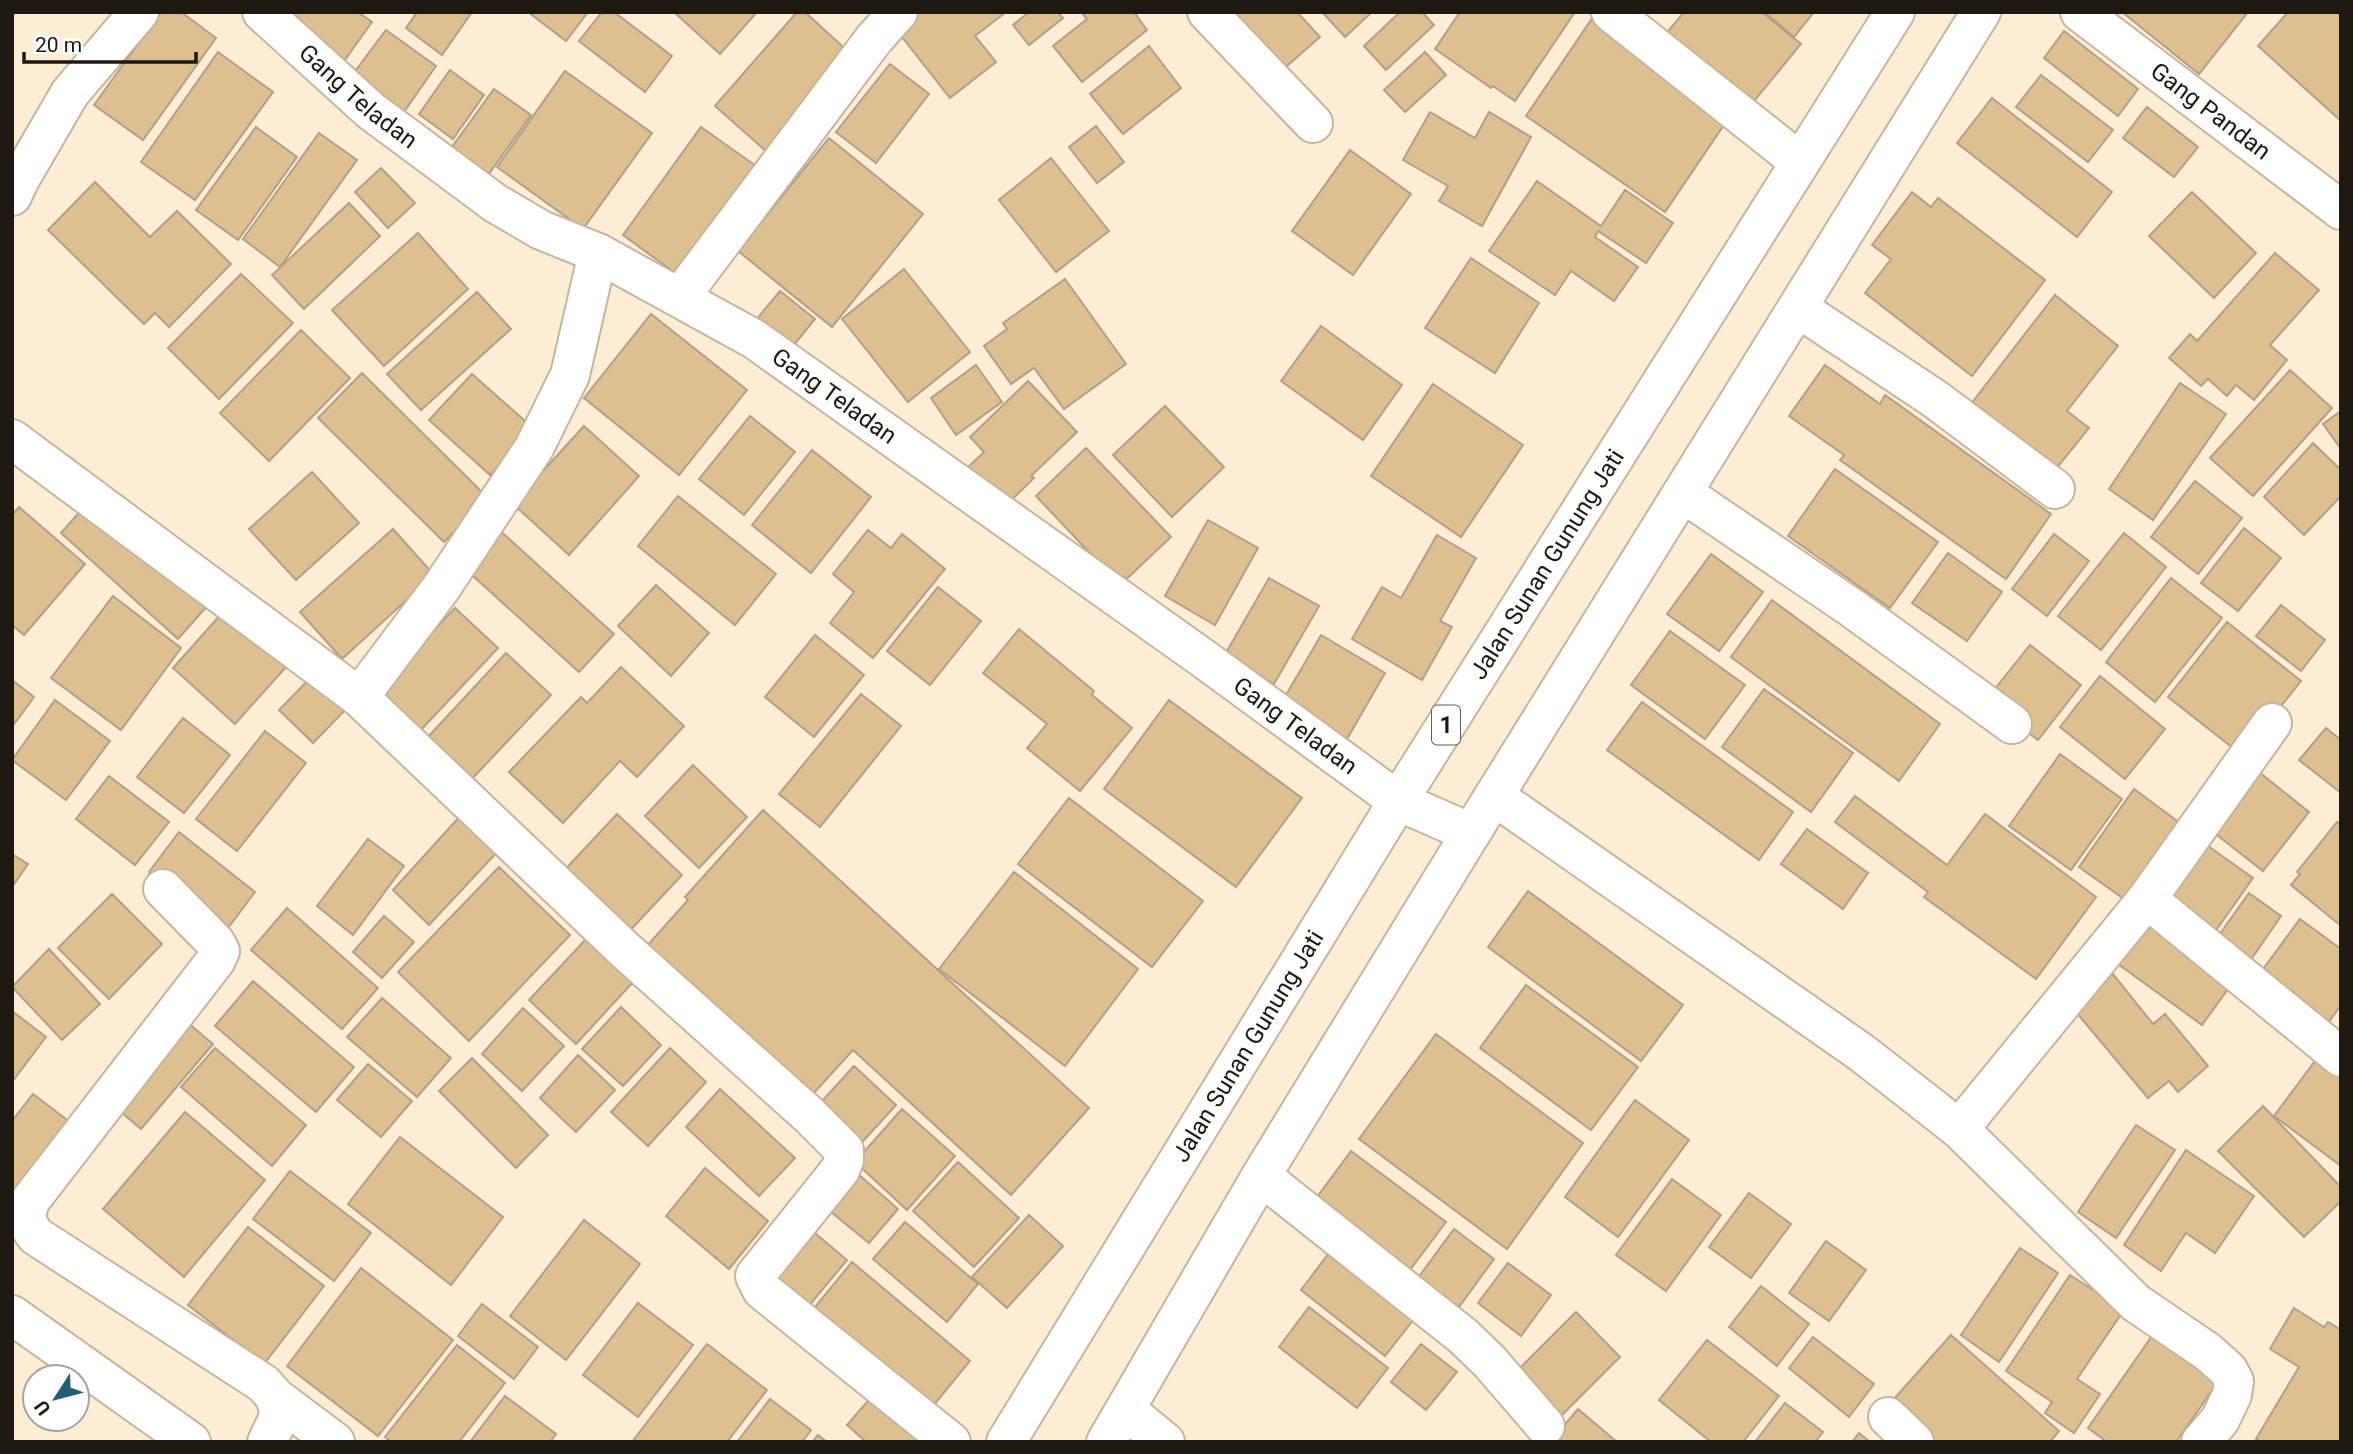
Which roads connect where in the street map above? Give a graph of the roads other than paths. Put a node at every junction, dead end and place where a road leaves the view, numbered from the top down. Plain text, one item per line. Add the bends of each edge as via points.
1 (139, 12) edge
2 (262, 12) edge
3 (898, 12) edge
4 (1207, 12) edge
5 (1611, 12) edge
6 (1895, 12) edge
7 (1981, 12) edge
8 (2080, 12) edge
9 (1313, 123) dead end
10 (1800, 162) junction
11 (12, 196) edge
12 (2341, 210) edge
13 (598, 253) junction
14 (680, 297) junction
15 (1798, 308) junction
16 (12, 439) edge
17 (2054, 489) dead end
18 (1683, 493) junction
19 (359, 697) junction
20 (2272, 723) dead end
21 (2012, 724) dead end
22 (1494, 796) junction
23 (1398, 801) junction
24 (1471, 833) junction
25 (163, 889) dead end
26 (2147, 899) junction
27 (2341, 1057) edge
28 (1959, 1129) junction
29 (1261, 1176) junction
30 (12, 1315) edge
31 (275, 1397) junction
32 (1126, 1410) junction
33 (1545, 1426) dead end
34 (191, 1442) edge
35 (267, 1442) edge
36 (335, 1442) edge
37 (951, 1442) edge
38 (1006, 1442) edge
39 (1106, 1442) edge
40 (1165, 1442) edge
41 (2201, 1442) edge

1 - 11 main road via 70,93
2 - 13 main road, Gang Teladan via 371,111 495,203 541,230
3 - 14 main road
4 - 9 main road
5 - 10 main road
6 - 10 main road, Jalan Sunan Gunung Jati / 1
7 - 15 main road
8 - 12 main road, Gang Pandan
10 - 23 main road, Jalan Sunan Gunung Jati / 1
13 - 14 main road, Gang Teladan
13 - 19 main road via 570,375 534,448 441,588
14 - 23 main road, Gang Teladan via 754,339
15 - 17 main road via 1935,399
15 - 18 main road
16 - 19 main road
18 - 21 main road
18 - 22 main road
19 - 37 main road via 844,1150 840,1170 755,1276 762,1290
20 - 26 main road
22 - 24 main road
22 - 28 main road via 1862,1053
23 - 24 main road, Gang Teladan
23 - 38 main road, Jalan Sunan Gunung Jati / 1
24 - 29 main road
25 - 31 main road via 215,942 220,951 216,961 30,1201 27,1223 36,1236 264,1384
26 - 27 main road
26 - 28 main road
28 - 41 main road via 2136,1303 2228,1370 2234,1381 2232,1395 2220,1420
29 - 32 main road
29 - 33 main road via 1463,1336
30 - 34 main road
31 - 35 main road via 280,1415
31 - 36 main road
32 - 39 main road
32 - 40 main road

